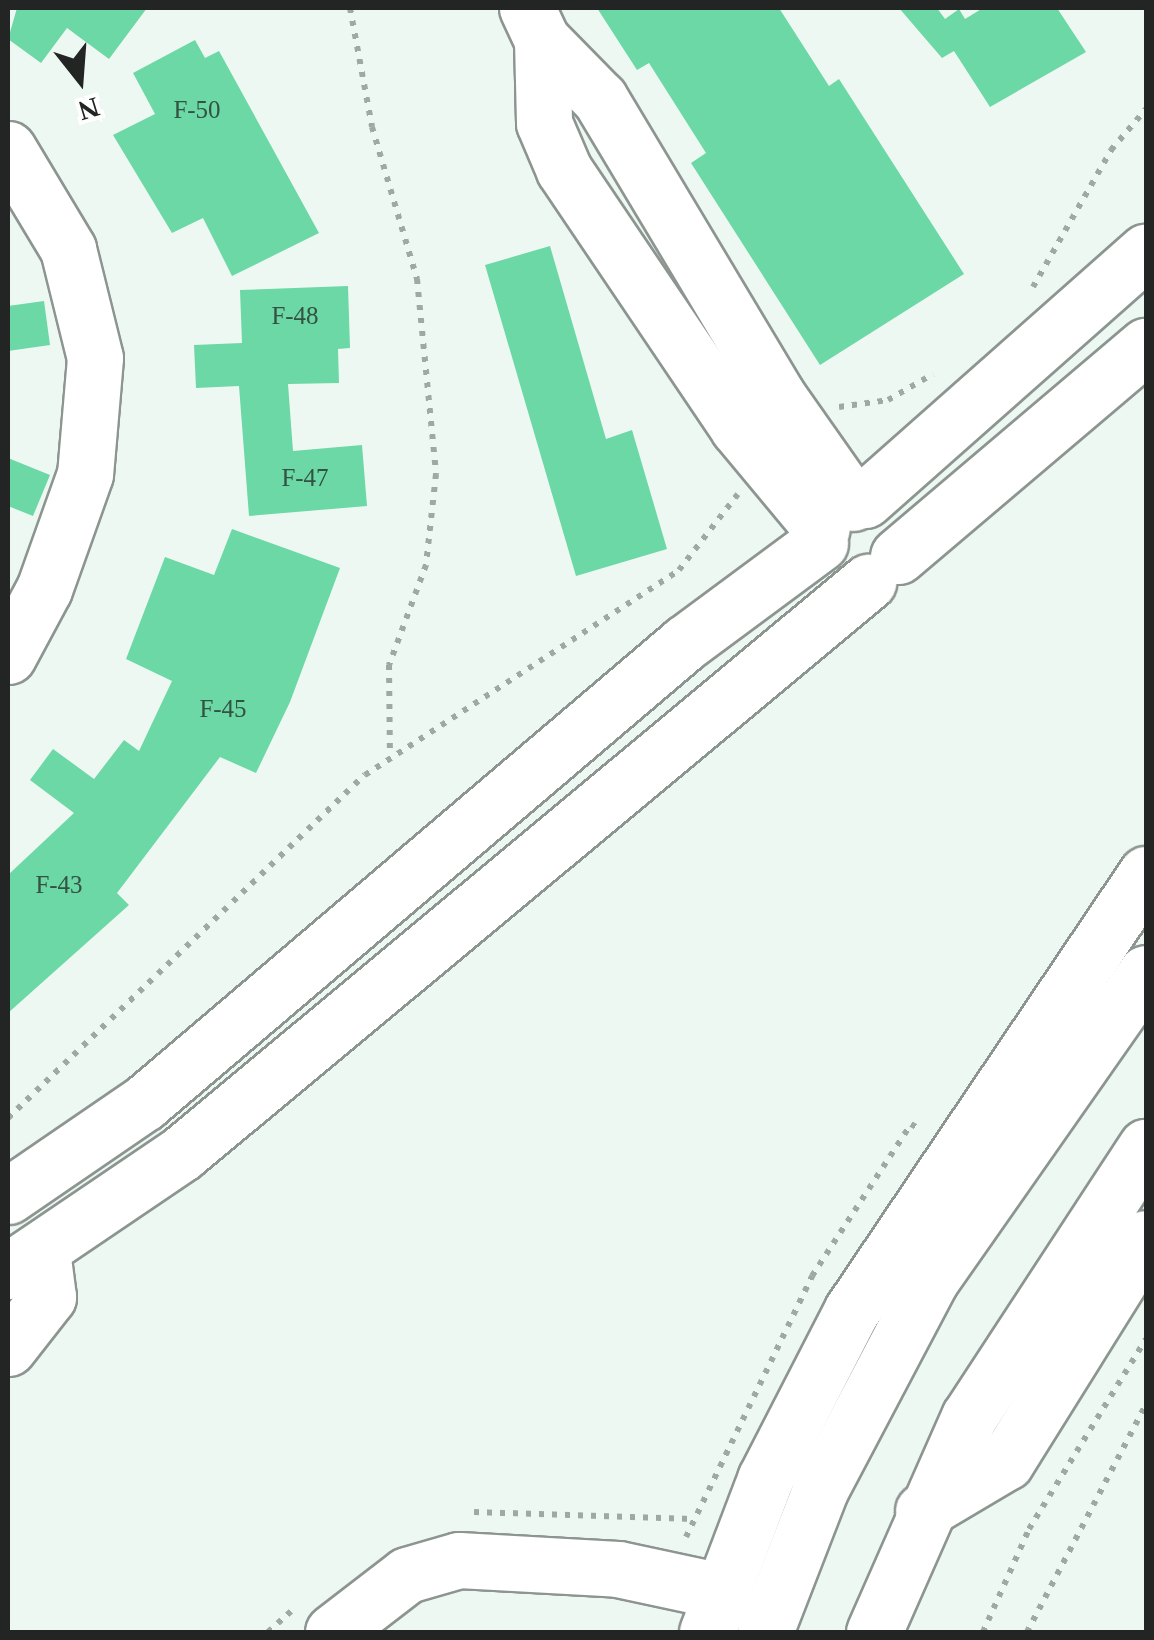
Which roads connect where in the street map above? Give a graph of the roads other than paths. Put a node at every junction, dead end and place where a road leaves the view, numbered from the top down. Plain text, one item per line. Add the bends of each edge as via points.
1 (535, 24) edge
2 (8, 148) edge
3 (1146, 251) edge
4 (1146, 346) edge
5 (840, 519) junction
6 (883, 569) junction
7 (8, 656) edge
8 (1146, 874) edge
9 (1146, 974) edge
10 (1146, 1146) edge
11 (976, 1168) junction
12 (8, 1196) edge
13 (1146, 1238) edge
14 (25, 1261) edge
15 (8, 1348) edge
16 (923, 1512) junction
17 (714, 1612) edge
18 (334, 1632) edge
19 (765, 1632) edge
20 (874, 1632) edge

1 - 5 street via 600,99 776,438
2 - 7 street via 68,249 96,358 84,474 44,589
3 - 5 street
4 - 6 street
5 - 6 street via 891,516
5 - 12 street via 684,643 144,1103
6 - 14 street via 699,713 182,1153
8 - 11 street
9 - 11 street
10 - 16 street via 1013,1345
11 - 17 street via 815,1377
11 - 19 street via 871,1384
13 - 16 street via 1006,1462
14 - 15 street via 48,1297
16 - 20 street
17 - 18 street via 600,1566 459,1560 406,1575

